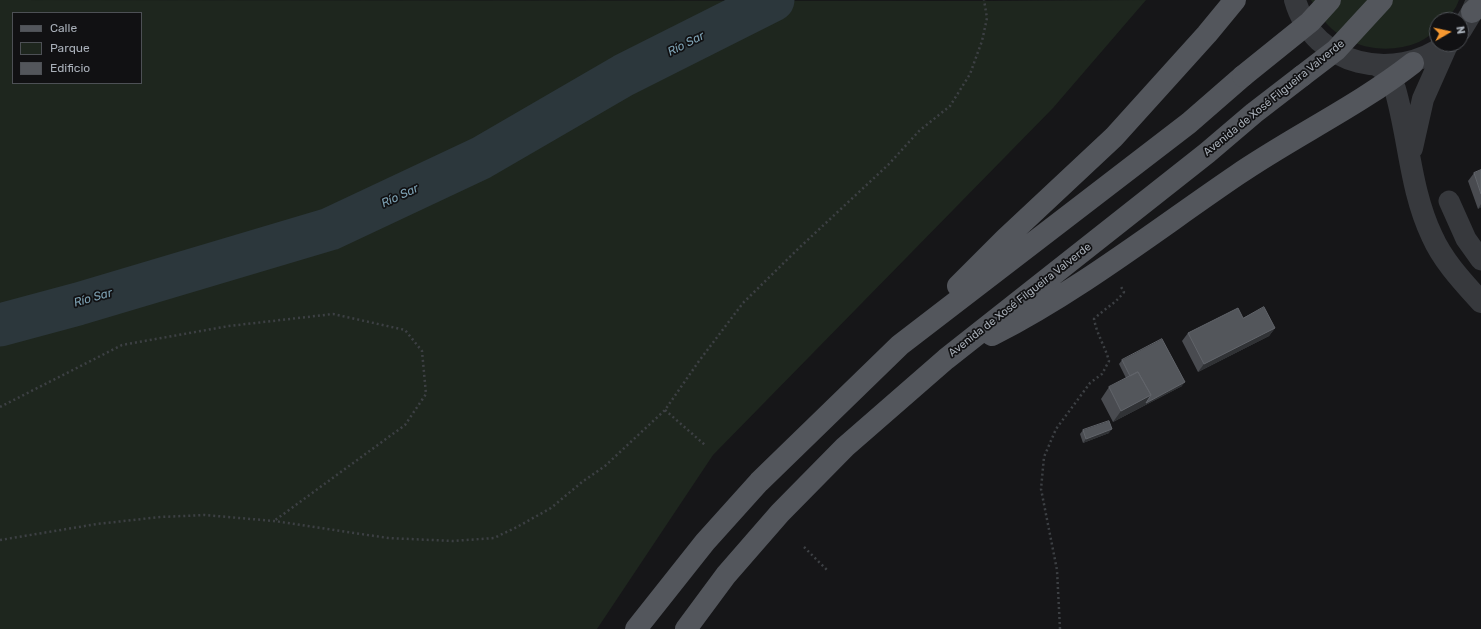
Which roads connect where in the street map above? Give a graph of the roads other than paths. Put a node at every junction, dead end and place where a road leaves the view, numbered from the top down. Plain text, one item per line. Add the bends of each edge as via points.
1 (1235, 0) edge
2 (1295, 0) edge
3 (1330, 0) edge
4 (1382, 0) edge
5 (1433, 52) edge
6 (1448, 52) edge
7 (1413, 62) joint
8 (1385, 73) junction
9 (1411, 163) junction
10 (1449, 202) dead end
11 (1481, 260) edge
12 (1481, 302) edge
13 (900, 345) junction
14 (946, 359) junction
15 (636, 629) edge
16 (686, 629) edge

1 - 13 main road via 1114,137 1005,239
2 - 8 street via 1303,19 1327,46 1343,56
3 - 13 main road, bridge via 1310,22 1189,123
4 - 14 main road, Avenida de Xosé Filgueira Valverde, bridge via 1336,50
5 - 7 street
6 - 9 street via 1423,99 1413,139
7 - 8 main road
8 - 9 street via 1398,101
8 - 14 main road via 1108,267 1029,317
9 - 12 street via 1421,211 1432,237 1443,257
10 - 11 street via 1466,239
13 - 15 main road via 759,482 705,542
14 - 16 main road, Avenida de Xosé Filgueira Valverde via 845,447 780,513 726,575

